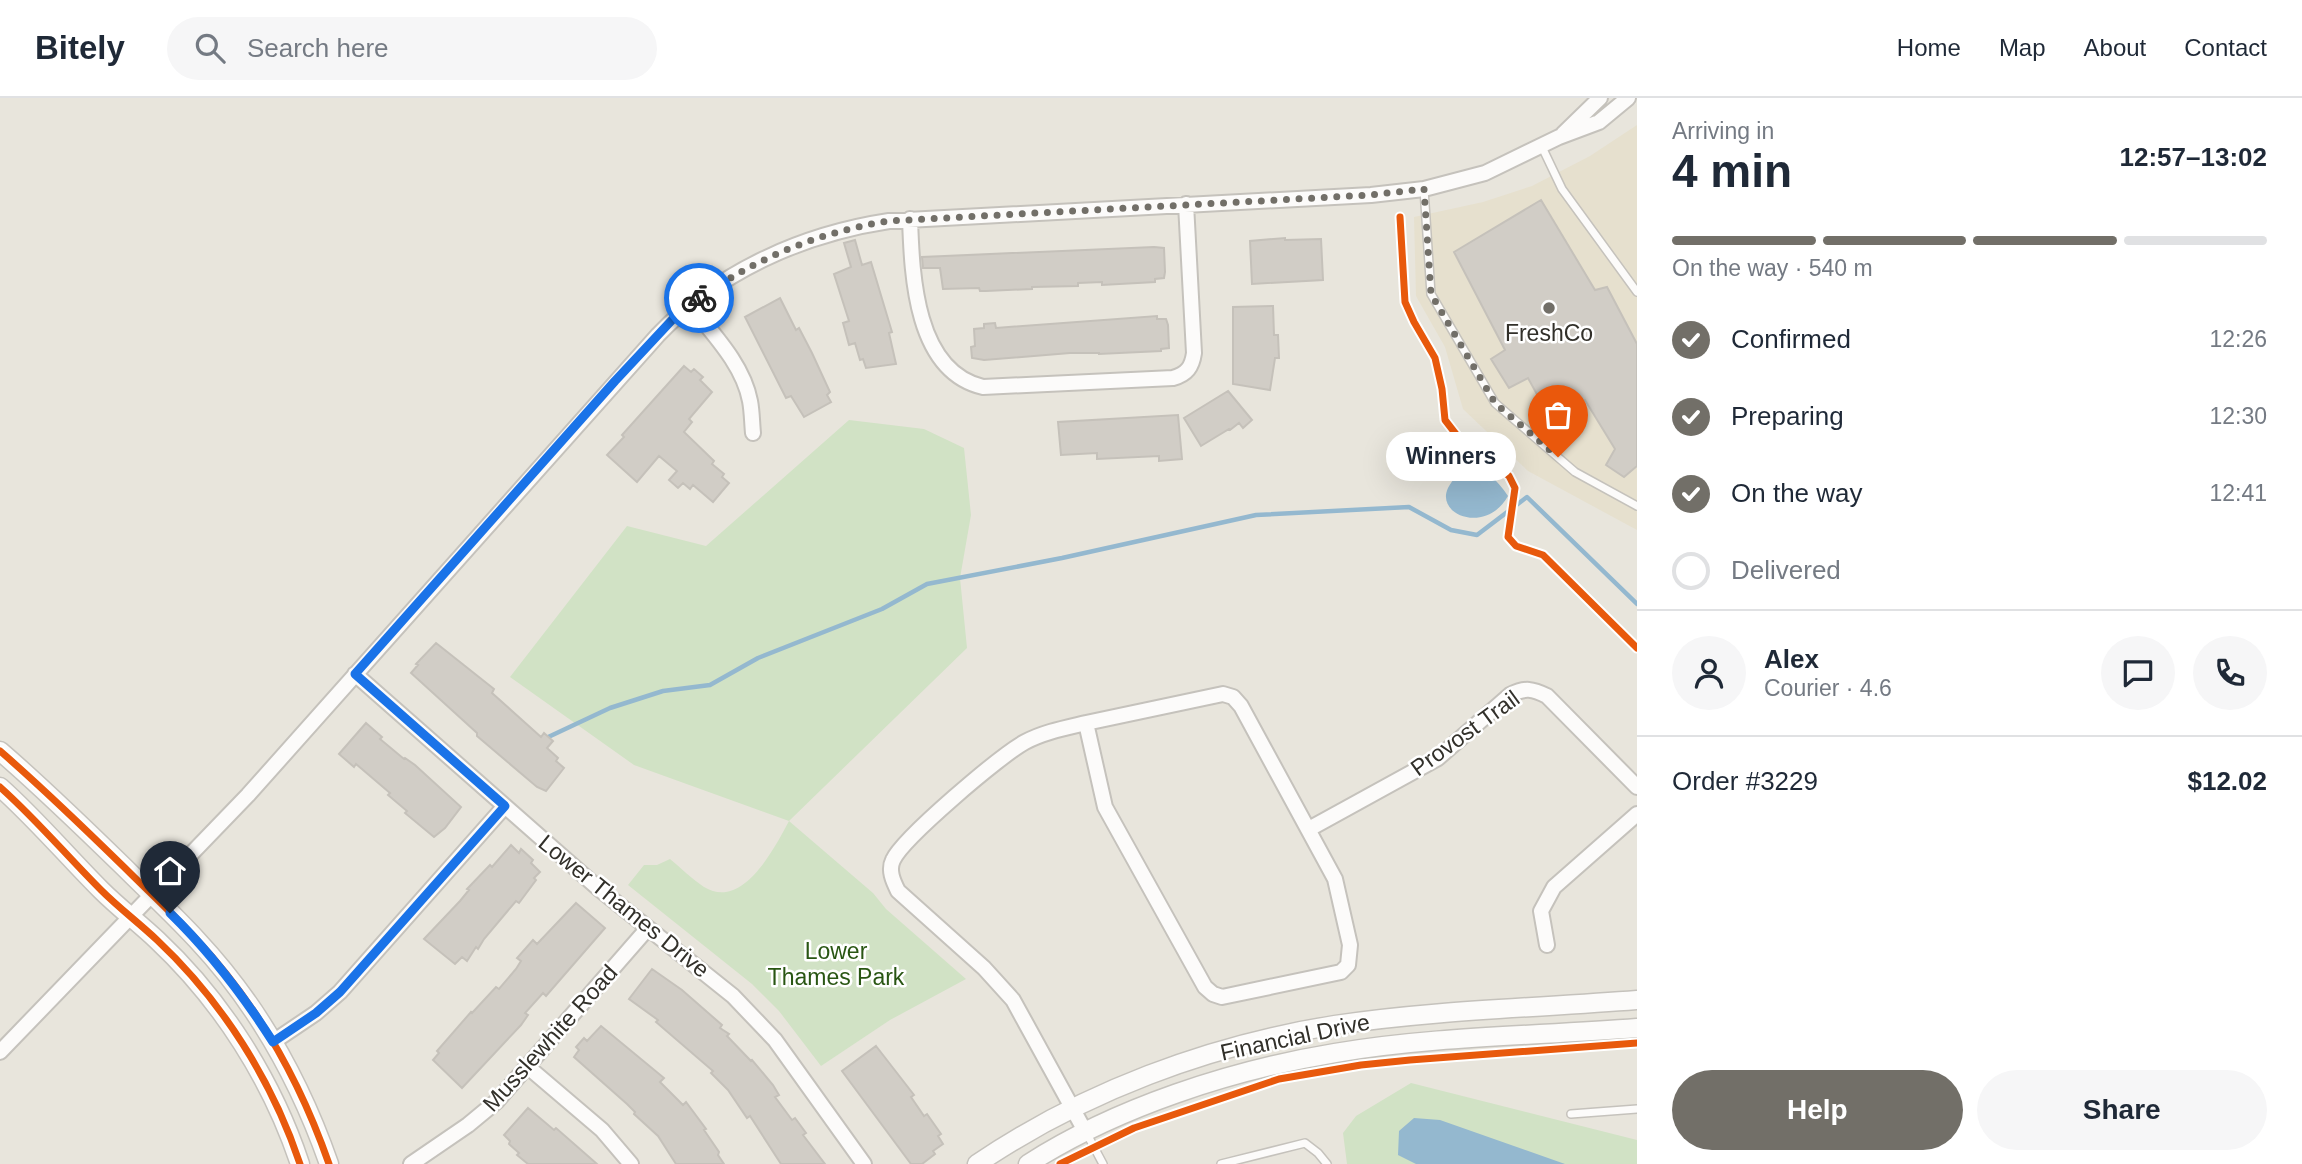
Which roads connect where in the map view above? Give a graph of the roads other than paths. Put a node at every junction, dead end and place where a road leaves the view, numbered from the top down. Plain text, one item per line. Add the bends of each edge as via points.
1 (1600, 98) edge
2 (1628, 98) edge
3 (1559, 137) junction
4 (1542, 147) junction
5 (1424, 189) junction
6 (1186, 204) junction
7 (910, 219) junction
8 (1637, 292) edge
9 (690, 304) junction
10 (753, 433) dead end
11 (1637, 506) edge
12 (355, 674) junction
13 (1086, 723) junction
14 (0, 751) edge
15 (0, 787) edge
16 (1637, 787) edge
17 (505, 806) junction
18 (1637, 814) edge
19 (1309, 829) junction
20 (152, 895) junction
21 (130, 916) junction
22 (648, 928) junction
23 (1547, 945) dead end
24 (1637, 1000) edge
25 (1637, 1028) edge
26 (273, 1042) junction
27 (0, 1052) edge
28 (528, 1066) junction
29 (1073, 1108) junction
30 (1637, 1109) edge
31 (1571, 1114) dead end
32 (1086, 1133) junction
33 (300, 1164) edge
34 (329, 1164) edge
35 (411, 1164) edge
36 (631, 1164) edge
37 (864, 1164) edge
38 (977, 1164) edge
39 (1028, 1164) edge
40 (1103, 1164) edge
41 (1221, 1164) edge
42 (1327, 1164) edge

1 - 3 street
2 - 3 street via 1599,122
3 - 4 street
4 - 5 street via 1485,173
4 - 8 lane via 1562,189
5 - 6 street
5 - 11 lane via 1431,294 1495,403 1576,472
6 - 7 street
6 - 7 street via 1194,353 1189,369 1173,377 972,384 937,356 926,329 913,285
7 - 9 street via 854,227 792,247 751,265
9 - 10 street via 743,381
9 - 12 street via 615,381
12 - 17 street, Lower Thames Drive
12 - 20 street
13 - 19 street via 1211,695 1233,697
13 - 19 street via 1105,807 1213,994 1236,995 1329,976 1348,965 1350,945 1339,891
13 - 29 street via 1046,733 1004,755 906,843 892,861 891,875 898,891 1013,1000
14 - 20 street
15 - 21 street
16 - 19 street, Provost Trail via 1548,696 1521,689 1438,758
17 - 22 street, Lower Thames Drive
17 - 26 street via 348,984
18 - 23 street via 1554,887 1541,911
20 - 21 street
20 - 26 street via 222,968
21 - 27 street
21 - 33 street via 182,966 228,1022 267,1086
22 - 28 street, Musslewhite Road
22 - 37 street, Lower Thames Drive via 754,1016
24 - 29 street, Financial Drive via 1394,1018 1308,1030 1195,1059
25 - 32 street, Financial Drive via 1336,1052 1222,1079
26 - 34 street via 307,1107
28 - 35 street, Musslewhite Road via 485,1111
28 - 36 street via 602,1130
29 - 32 street
29 - 38 street, Financial Drive
30 - 31 lane
32 - 39 street, Financial Drive
32 - 40 lane
41 - 42 lane via 1305,1143

